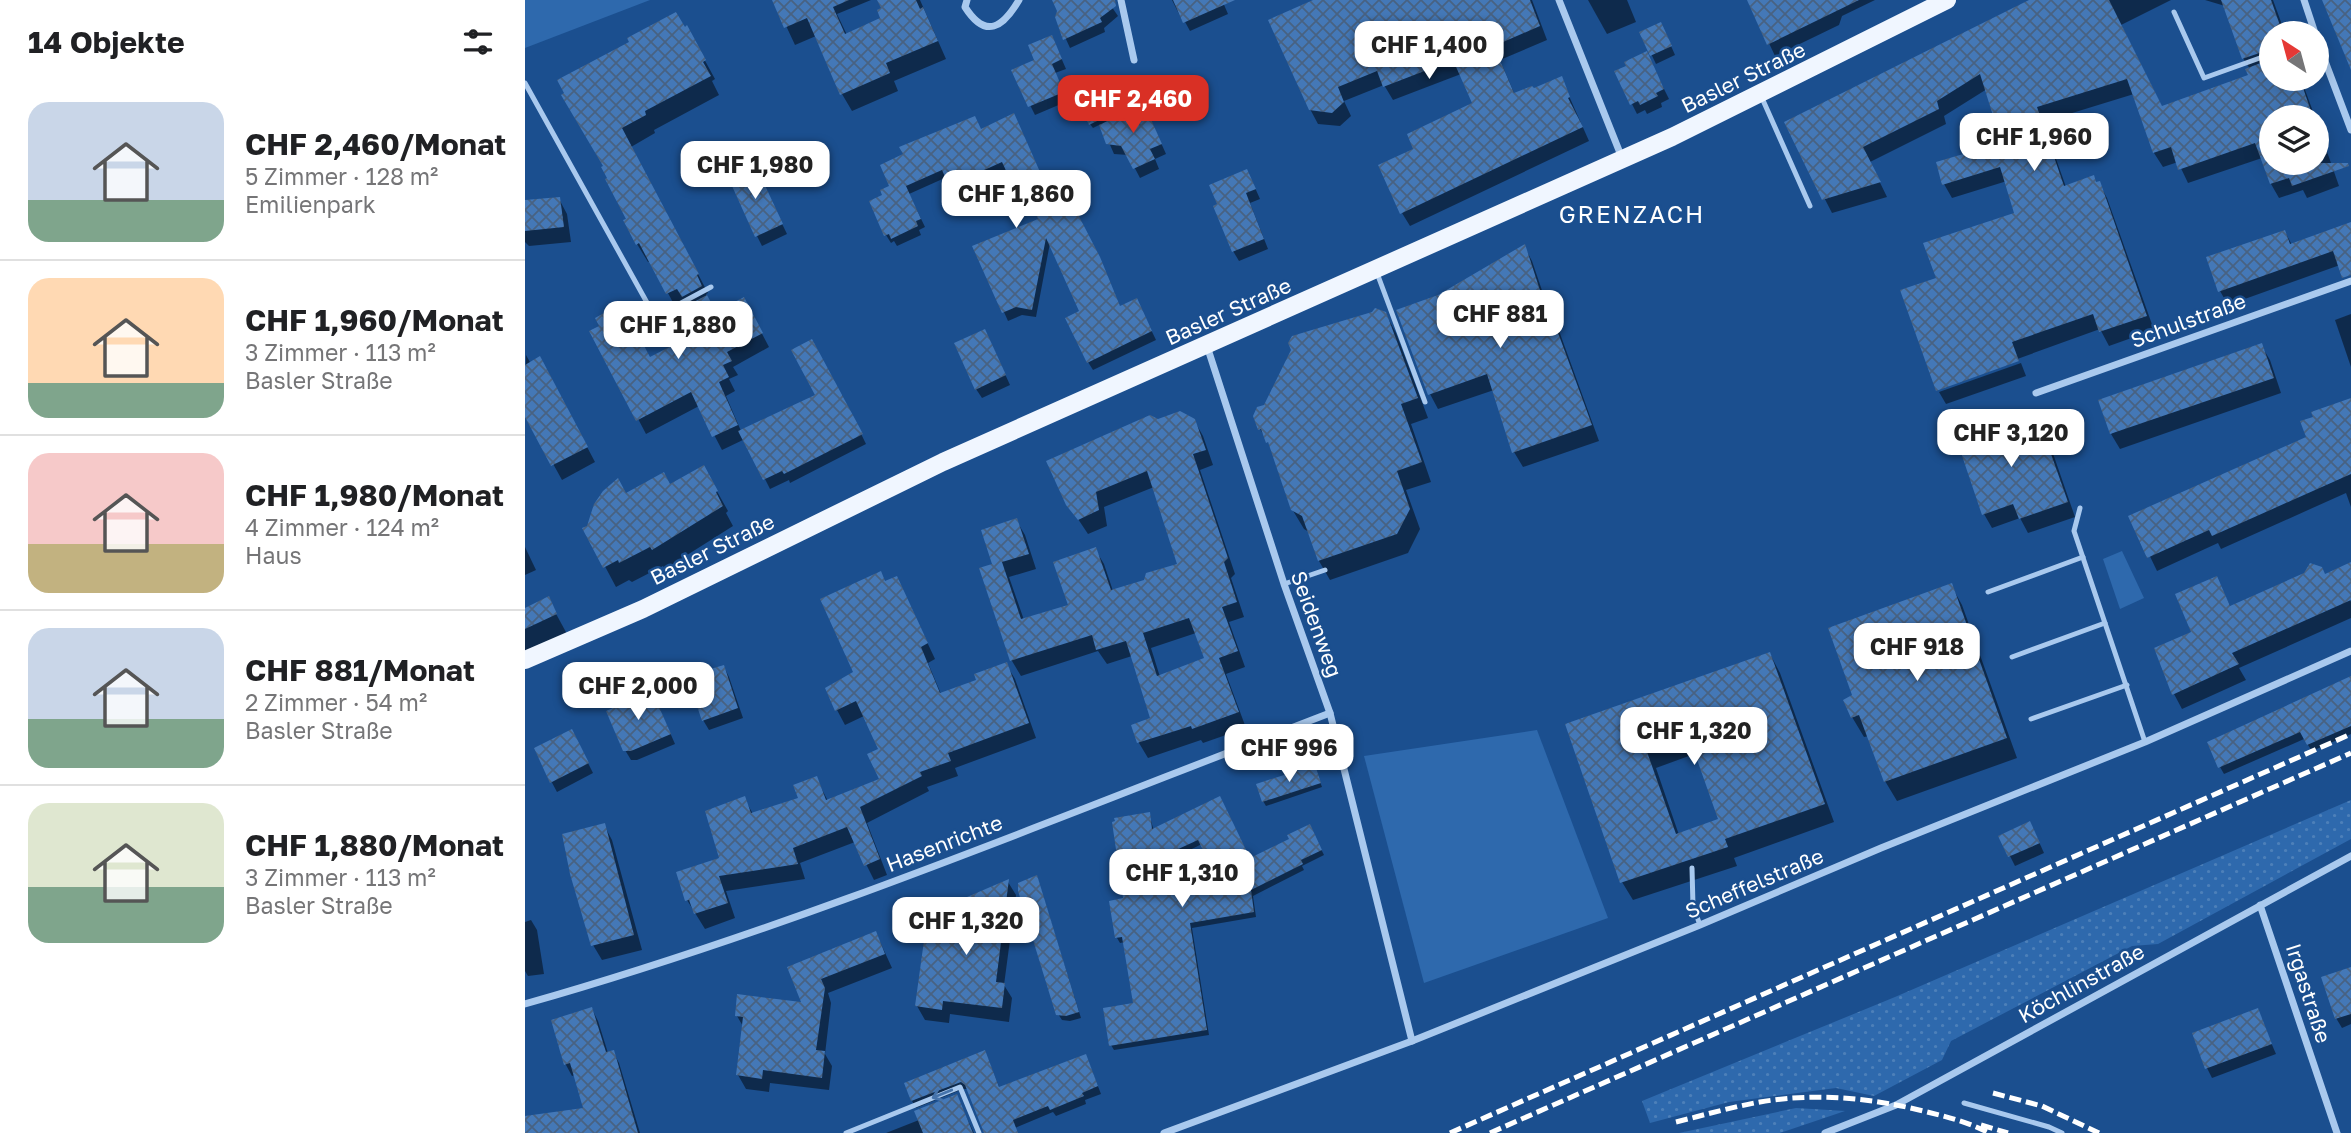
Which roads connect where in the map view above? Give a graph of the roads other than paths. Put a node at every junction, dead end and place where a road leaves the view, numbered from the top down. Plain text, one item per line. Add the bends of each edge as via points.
1 (967, 0) edge
2 (1019, 0) edge
3 (1121, 0) edge
4 (1559, 0) edge
5 (1947, 0) edge
6 (2304, 0) edge
7 (2174, 12) dead end
8 (2311, 21) edge
9 (2259, 58) edge
10 (1134, 60) dead end
11 (2329, 72) edge
12 (525, 83) edge
13 (1760, 95) junction
14 (2351, 130) edge
15 (1623, 158) junction
16 (1810, 206) dead end
17 (1376, 270) junction
18 (2351, 281) edge
19 (711, 288) dead end
20 (1207, 346) junction
21 (2036, 393) dead end
22 (1425, 402) dead end
23 (2080, 508) dead end
24 (2083, 557) junction
25 (1325, 570) dead end
26 (1284, 584) junction
27 (1988, 592) dead end
28 (2105, 623) junction
29 (2351, 651) edge
30 (2012, 657) dead end
31 (525, 660) edge
32 (2127, 685) junction
33 (1330, 713) junction
34 (2031, 719) dead end
35 (2145, 742) junction
36 (2351, 856) edge
37 (1692, 868) dead end
38 (2260, 905) junction
39 (1700, 925) junction
40 (525, 1004) edge
41 (1412, 1041) junction
42 (1964, 1103) dead end
43 (1845, 1130) edge
44 (846, 1133) edge
45 (979, 1133) edge
46 (1164, 1133) edge
47 (1825, 1133) edge
48 (2062, 1133) edge
49 (2337, 1133) edge

1 - 2 street via 965,7 971,15 989,27 1009,17
3 - 10 street
4 - 15 street
5 - 13 main road, Basler Straße
6 - 8 street
7 - 9 lane via 2204,78
11 - 14 street
12 - 19 lane via 655,317
13 - 15 main road, Basler Straße
13 - 16 lane
15 - 17 main road, Basler Straße
17 - 20 main road, Basler Straße
17 - 22 lane
18 - 21 street, Schulstraße
20 - 26 street, Seidenweg
20 - 31 main road, Basler Straße via 943,462 643,609
23 - 24 lane via 2074,531
24 - 27 lane
24 - 28 lane
25 - 26 lane
26 - 33 street, Seidenweg
28 - 30 lane
28 - 32 lane
29 - 35 street, Scheffelstraße
32 - 34 lane
32 - 35 lane
33 - 40 street, Hasenrichte via 820,909
33 - 41 street, Seidenweg
35 - 39 street, Scheffelstraße
36 - 38 street, Köchlinstraße
37 - 39 lane via 1693,906
38 - 43 street, Köchlinstraße
38 - 49 street, Irgastraße
39 - 41 street, Scheffelstraße
41 - 46 street, Scheffelstraße
42 - 48 lane
43 - 47 street, Köchlinstraße
45 -> 44 lane via 960,1087

